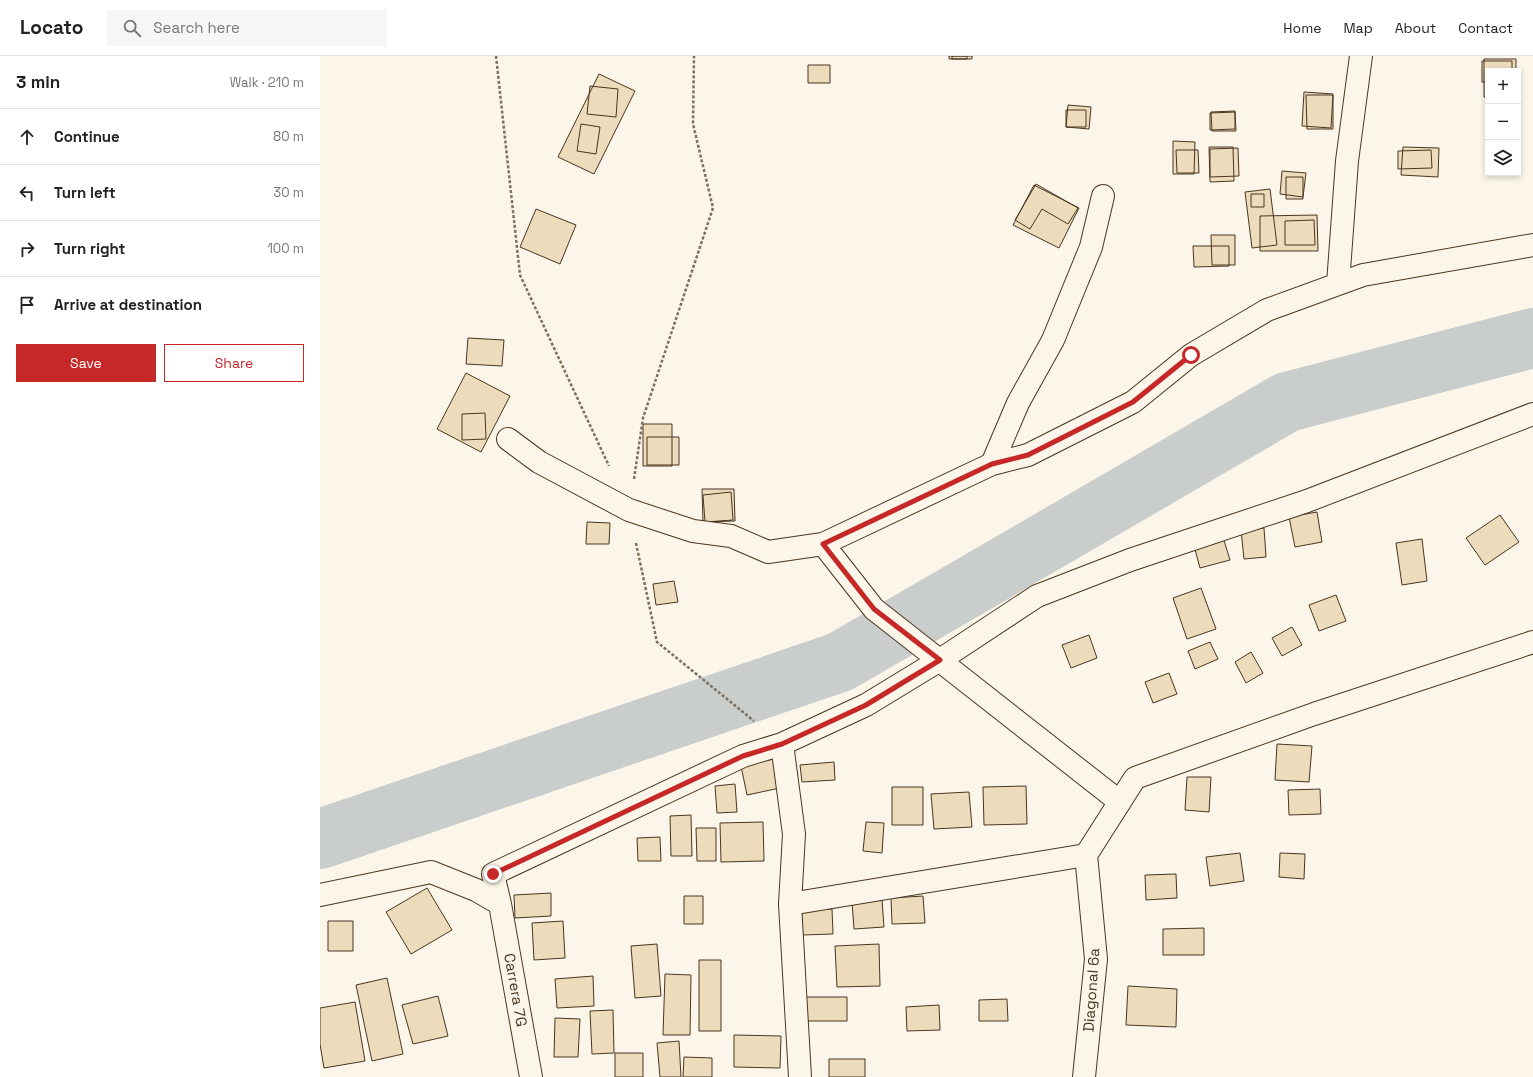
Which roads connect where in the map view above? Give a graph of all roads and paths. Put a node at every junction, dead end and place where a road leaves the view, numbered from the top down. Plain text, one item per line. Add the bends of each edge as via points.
1 (496, 56) edge
2 (694, 56) edge
3 (1361, 56) edge
4 (1103, 196) dead end
5 (1533, 245) edge
6 (1338, 284) junction
7 (1533, 414) edge
8 (508, 439) dead end
9 (992, 464) junction
10 (609, 467) dead end
11 (629, 510) junction
12 (823, 544) junction
13 (1533, 642) edge
14 (940, 660) junction
15 (782, 744) junction
16 (1120, 802) junction
17 (1086, 855) junction
18 (320, 895) edge
19 (500, 904) junction
20 (790, 904) junction
21 (531, 1077) edge
22 (800, 1077) edge
23 (1084, 1077) edge

1 - 10 path via 520,275
2 - 11 path via 694,124 713,208 643,418
3 - 6 street via 1347,161
4 - 9 street via 1091,247 1053,340 1018,403
5 - 6 street via 1363,274
6 - 9 street via 1267,310 1191,355 1133,402 1028,455
7 - 14 street via 1307,501 1130,560 1037,596
8 - 11 street via 539,462
9 - 12 street
11 - 12 street via 693,531 730,536 768,552
11 - 15 path via 657,642
12 - 14 street via 874,609
13 - 16 street via 1314,714 1136,778
14 - 15 street via 866,705
14 - 16 street
15 - 19 street, Carrera 7G via 743,756 493,874
15 - 20 street via 794,834
16 - 17 street
17 - 20 street
17 - 23 street, Diagonal 6a via 1096,959
18 - 19 street via 431,872 476,890
19 - 21 street, Carrera 7G
20 - 22 street

